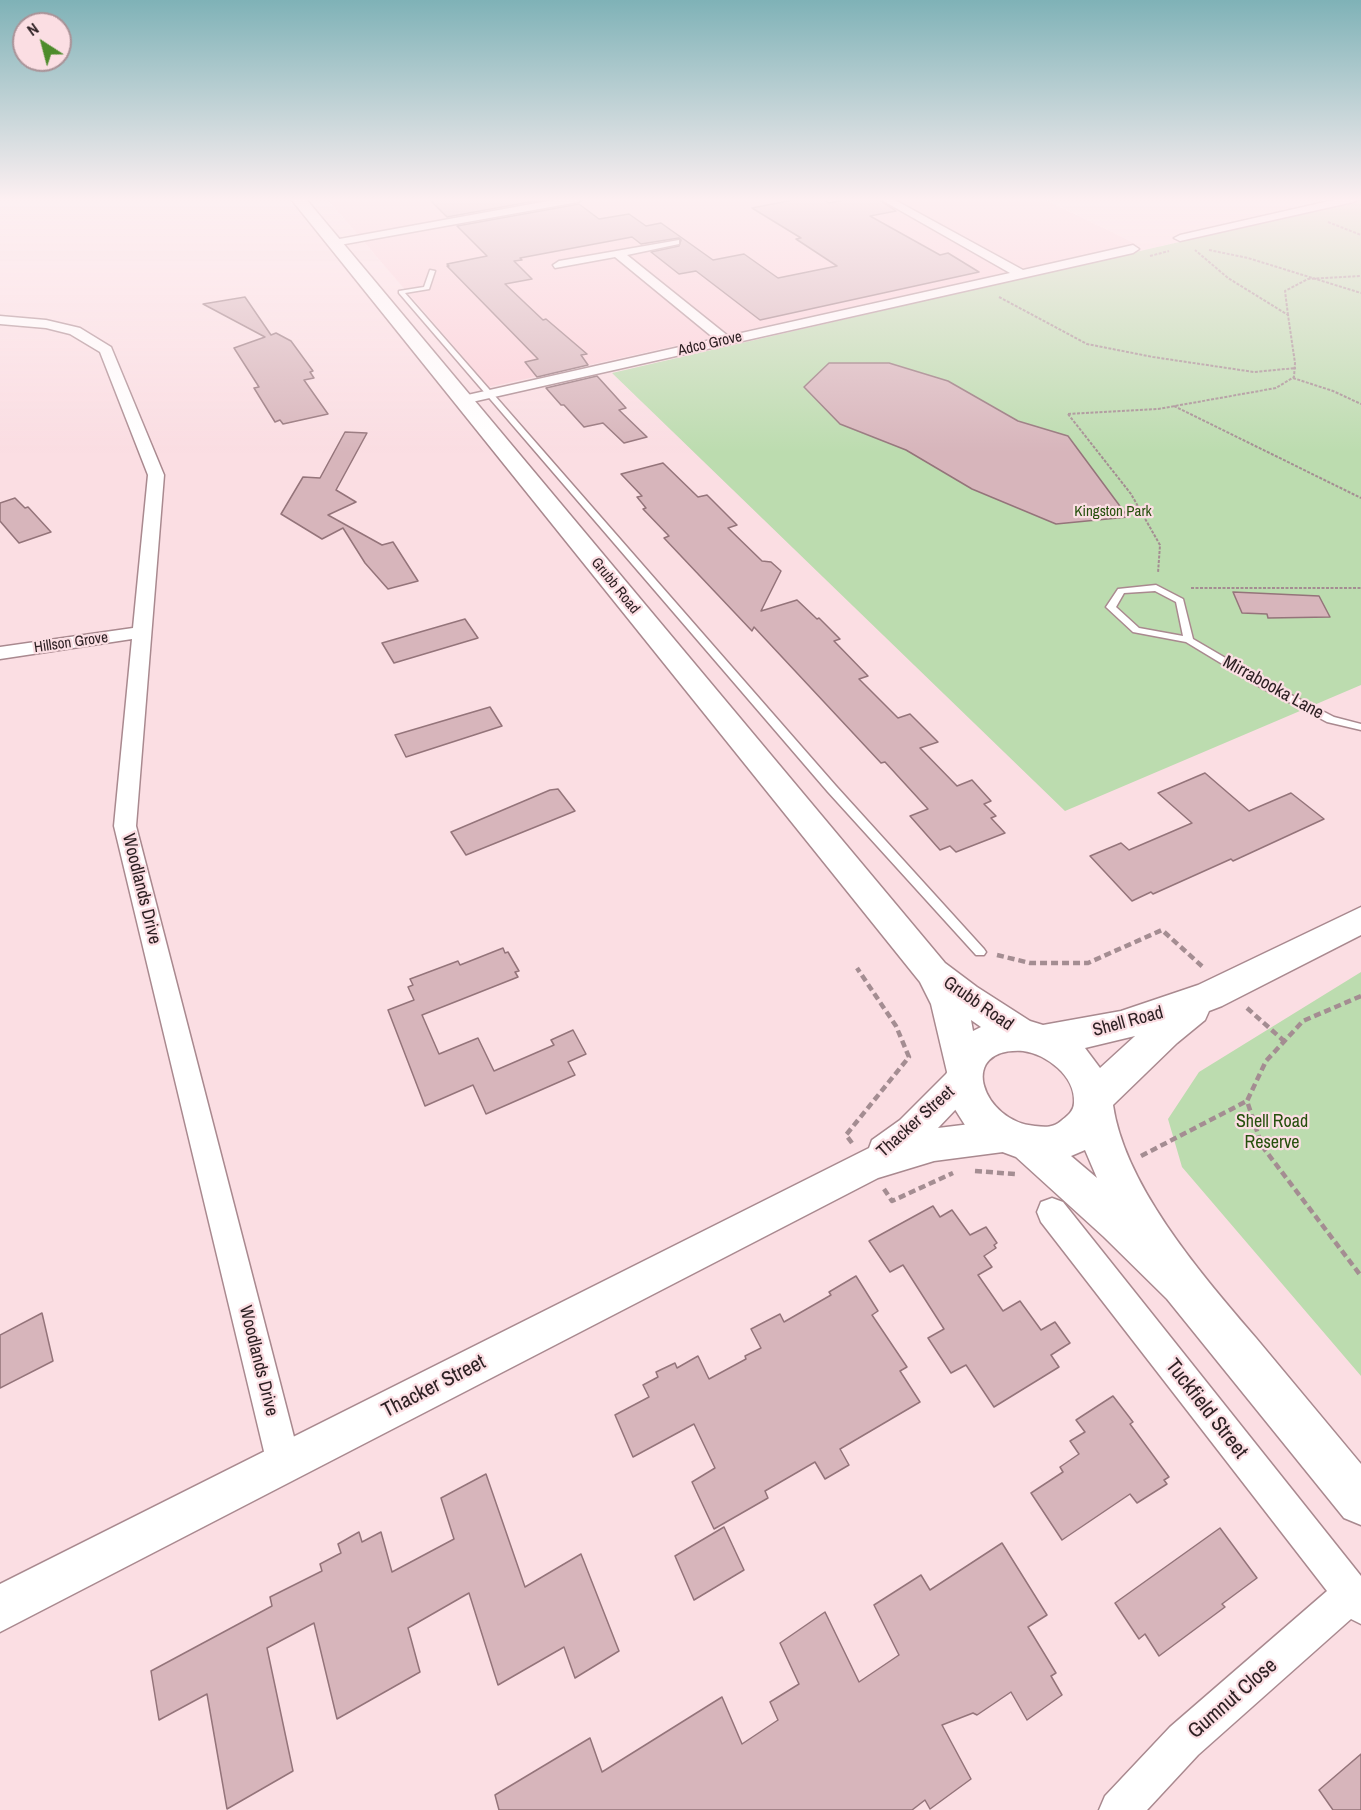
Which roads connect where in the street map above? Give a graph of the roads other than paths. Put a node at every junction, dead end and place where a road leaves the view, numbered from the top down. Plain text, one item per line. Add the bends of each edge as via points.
1 (371, 283) edge
2 (428, 283) edge
3 (654, 283) edge
4 (980, 283) edge
5 (0, 320) edge
6 (725, 341) junction
7 (476, 397) junction
8 (142, 632) junction
9 (1189, 640) junction
10 (0, 653) edge
11 (1361, 727) edge
12 (1361, 920) edge
13 (980, 951) road end
14 (933, 973) junction
15 (1218, 992) junction
16 (1033, 1038) junction
17 (964, 1074) junction
18 (1092, 1103) junction
19 (1016, 1140) junction
20 (868, 1165) junction
21 (1052, 1212) dead end
22 (1182, 1284) junction
23 (284, 1464) junction
24 (1361, 1501) edge
25 (1357, 1600) edge
26 (0, 1609) edge
27 (1119, 1810) edge

1 - 7 main road, Grubb Road
2 - 7 lane, Grubb Road via 426,288 401,292
3 - 6 street
4 - 6 street, Adco Grove
5 - 8 street, Woodlands Drive via 75,331 106,350 156,474
6 - 7 street, Adco Grove
7 - 13 lane, Grubb Road
7 - 14 main road, Grubb Road
8 - 10 street, Hillson Grove
8 - 23 street, Woodlands Drive via 126,826
9 - 9 lane, Mirrabooka Lane via 1136,630 1111,607 1121,591 1156,588 1180,601
9 - 11 lane, Mirrabooka Lane via 1331,720
12 - 15 main road, Shell Road
14 - 16 main road, Grubb Road via 964,997
14 - 17 main road, Grubb Road via 949,1004
15 - 16 main road, Shell Road via 1121,1026
15 - 18 main road, Shell Road via 1164,1032
16 - 17 main road via 1002,1036 984,1042 972,1054
16 - 18 main road via 1062,1050 1078,1064 1088,1081
17 - 19 main road via 966,1095 974,1111 987,1125
17 - 20 street, Thacker Street via 912,1131
18 - 19 main road via 1085,1124 1071,1137 1052,1145
18 - 22 main road via 1113,1171
19 - 20 street, Thacker Street via 940,1143
19 - 22 main road via 1119,1223
20 - 23 street, Thacker Street
21 - 25 street, Tuckfield Street
22 - 24 main road
23 - 26 street, Thacker Street
25 - 27 street, Gumnut Close via 1184,1741

